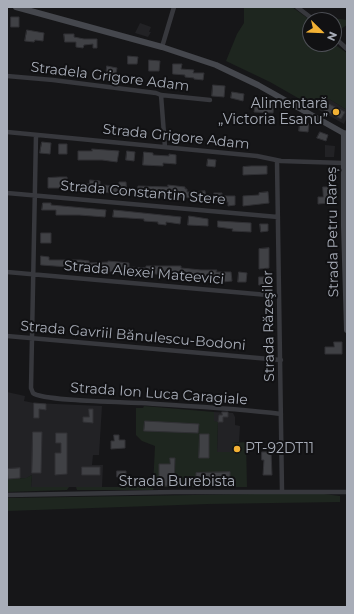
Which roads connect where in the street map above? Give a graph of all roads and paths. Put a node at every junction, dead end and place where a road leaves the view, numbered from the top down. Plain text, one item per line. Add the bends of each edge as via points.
1 (16, 7) edge
2 (174, 7) edge
3 (31, 9) edge
4 (162, 47) junction
5 (7, 76) edge
6 (161, 95) junction
7 (210, 100) dead end
8 (7, 132) edge
9 (346, 134) edge
10 (36, 135) junction
11 (165, 147) junction
12 (277, 161) junction
13 (343, 163) junction
14 (7, 193) edge
15 (34, 195) junction
16 (278, 217) junction
17 (7, 272) edge
18 (33, 274) junction
19 (279, 296) junction
20 (347, 330) edge
21 (7, 336) edge
22 (33, 339) junction
23 (281, 360) junction
24 (281, 414) junction
25 (282, 491) junction
26 (347, 492) edge
27 (7, 495) edge

1 - 3 main road
2 - 4 street
3 - 4 main road
4 - 9 main road via 200,58 233,72
5 - 6 street, Stradela Grigore Adam via 113,87
6 - 7 street, Stradela Grigore Adam
6 - 11 street
8 - 10 street, Strada Grigore Adam
9 - 13 main road, Strada Petru Rareș
10 - 11 street, Strada Grigore Adam
10 - 15 street
11 - 12 street, Strada Grigore Adam via 257,156
12 - 13 street, Strada Grigore Adam
12 - 16 street, Strada Răzeşilor
13 - 20 main road, Strada Petru Rareș
14 - 15 street, Strada Constantin Stere
15 - 16 street, Strada Constantin Stere
15 - 18 street
16 - 19 street, Strada Răzeşilor
17 - 18 street, Strada Alexei Mateevici
18 - 19 street, Strada Alexei Mateevici
18 - 22 street
19 - 23 street, Strada Răzeşilor
21 - 22 street, Strada Gavriil Bănulescu-Bodoni
22 - 23 street, Strada Gavriil Bănulescu-Bodoni
22 - 24 street, Strada Ion Luca Caragiale via 31,388 35,395 41,397
23 - 24 street, Strada Răzeşilor
24 - 25 street, Strada Răzeşilor
25 - 26 street, Strada Burebista
25 - 27 street, Strada Burebista

